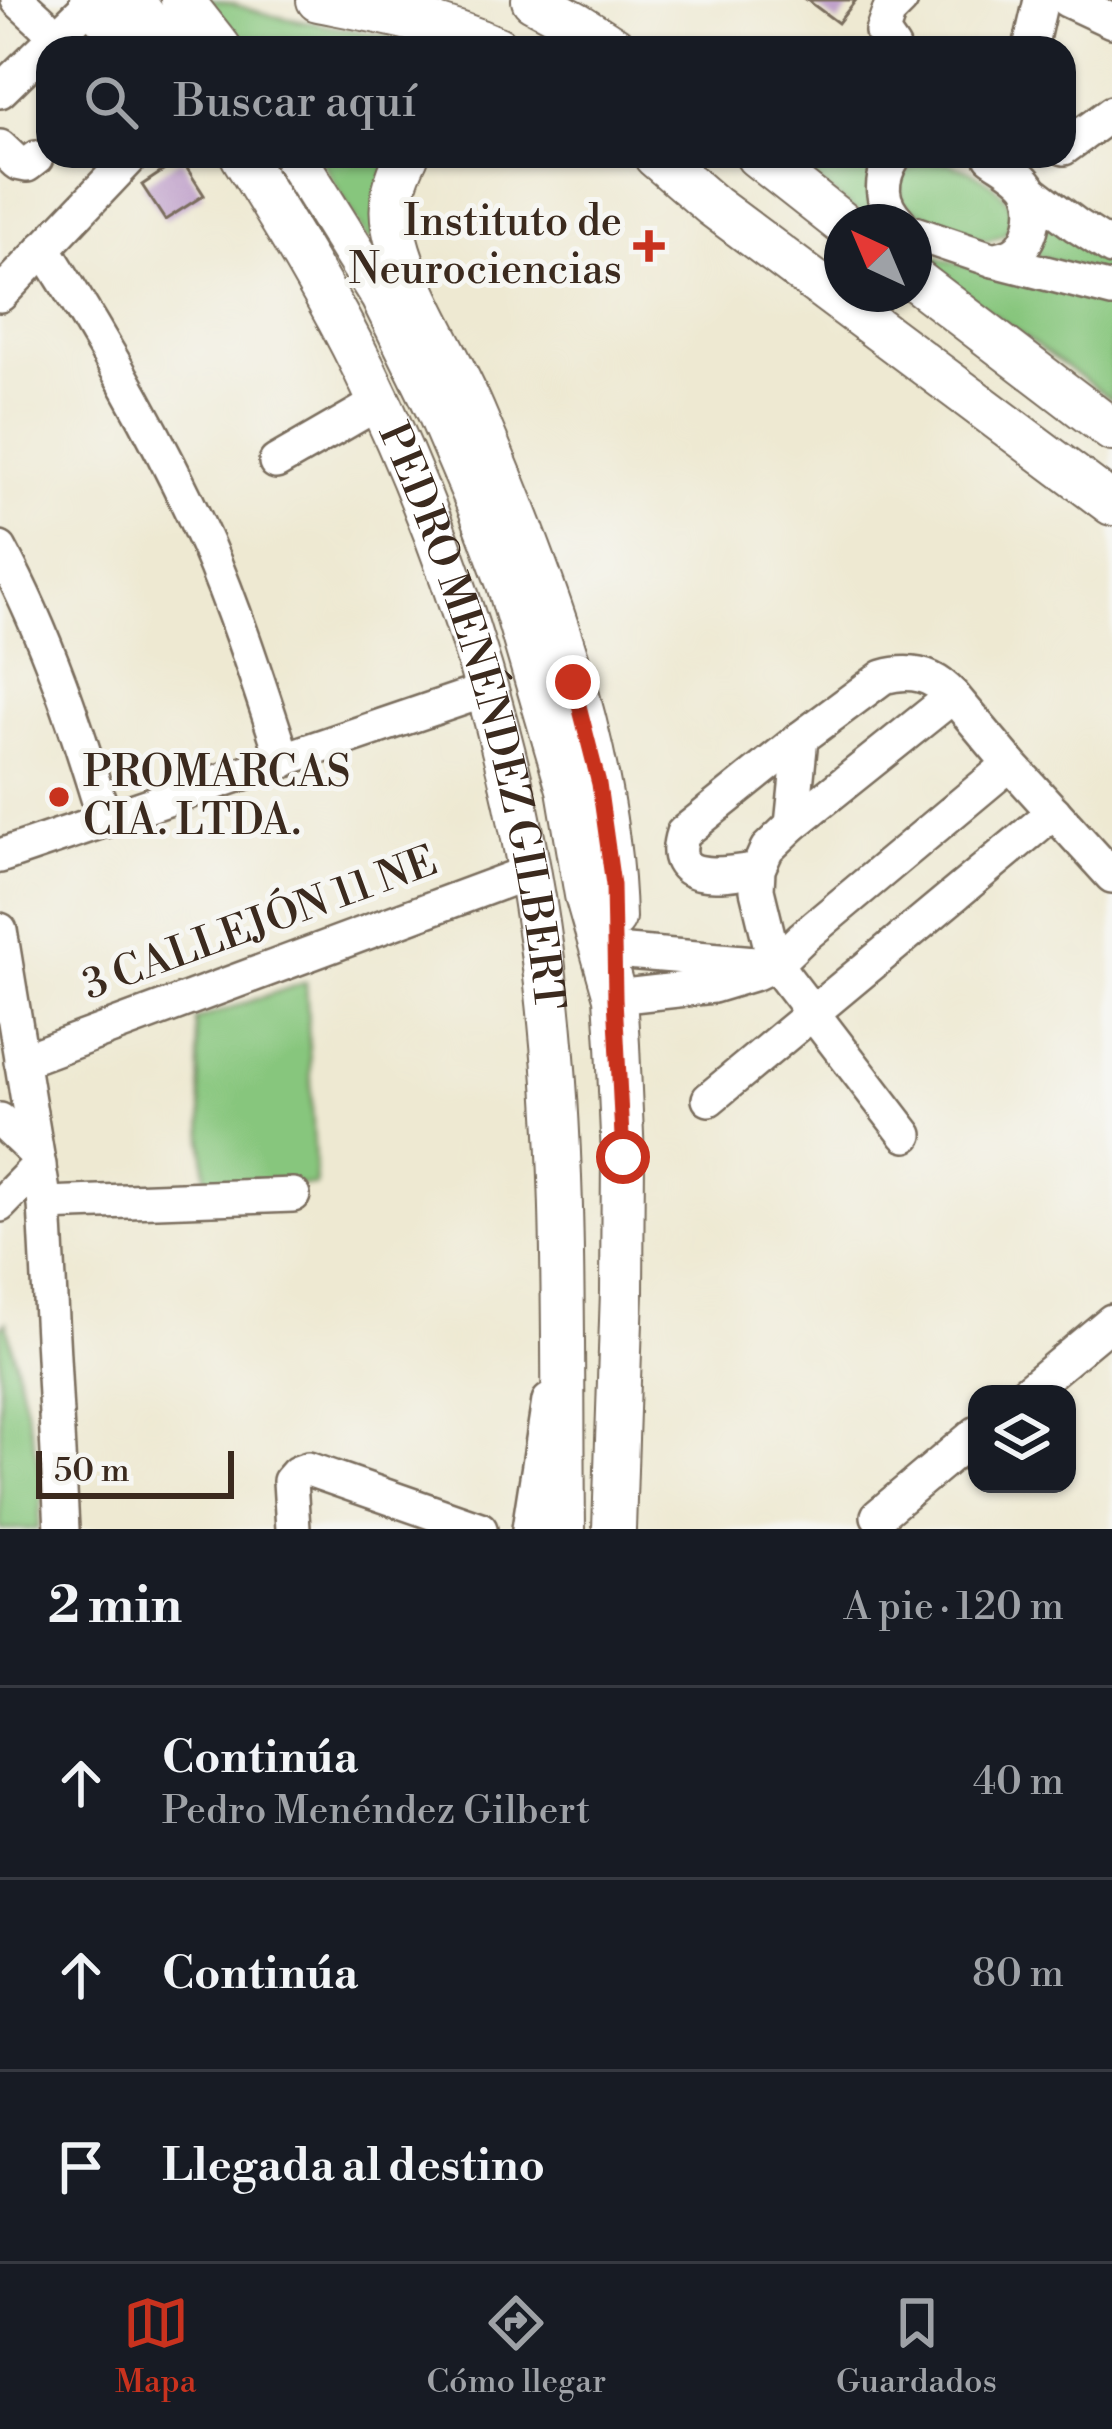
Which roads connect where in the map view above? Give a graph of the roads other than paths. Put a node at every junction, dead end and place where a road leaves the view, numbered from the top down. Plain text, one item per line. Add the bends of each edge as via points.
1 (182, 0) edge
2 (318, 0) edge
3 (533, 0) edge
4 (901, 0) edge
5 (105, 1) edge
6 (1048, 4) edge
7 (1112, 21) edge
8 (64, 36) edge
9 (124, 36) edge
10 (152, 36) edge
11 (210, 36) edge
12 (464, 36) edge
13 (596, 36) edge
14 (885, 36) edge
15 (1023, 36) edge
16 (1035, 36) edge
17 (36, 60) edge
18 (0, 91) edge
19 (1112, 113) edge
20 (1076, 139) edge
21 (0, 147) edge
22 (36, 158) dead end
23 (121, 168) edge
24 (230, 168) edge
25 (250, 168) edge
26 (301, 168) edge
27 (402, 168) edge
28 (649, 168) edge
29 (669, 168) edge
30 (772, 168) edge
31 (887, 168) edge
32 (1032, 171) edge
33 (885, 204) edge
34 (713, 206) junction
35 (824, 209) edge
36 (932, 241) edge
37 (44, 248) junction
38 (1112, 248) edge
39 (994, 260) junction
40 (309, 263) junction
41 (1112, 290) edge
42 (932, 293) edge
43 (0, 295) edge
44 (380, 402) junction
45 (1112, 430) edge
46 (276, 462) dead end
47 (1112, 506) edge
48 (0, 548) edge
49 (487, 690) junction
50 (953, 696) junction
51 (801, 738) junction
52 (284, 761) junction
53 (1010, 764) junction
54 (1054, 812) junction
55 (105, 821) junction
56 (792, 825) junction
57 (0, 856) edge
58 (758, 869) junction
59 (530, 872) junction
60 (1112, 876) edge
61 (0, 930) edge
62 (615, 951) junction
63 (775, 964) junction
64 (615, 998) junction
65 (811, 1014) junction
66 (21, 1061) junction
67 (709, 1099) dead end
68 (0, 1120) edge
69 (906, 1135) dead end
70 (37, 1159) junction
71 (293, 1195) dead end
72 (45, 1204) junction
73 (0, 1205) edge
74 (561, 1316) junction
75 (1112, 1321) edge
76 (1035, 1385) edge
77 (968, 1441) edge
78 (878, 1516) dead end
79 (62, 1529) edge
80 (293, 1529) edge
81 (480, 1529) edge
82 (530, 1529) edge
83 (564, 1529) edge
84 (614, 1529) edge

1 - 11 main road
2 - 12 main road
3 - 13 main road
4 - 14 street via 889,12
5 - 8 street
5 - 9 main road
5 - 10 main road
6 - 7 street
6 - 15 street
6 - 16 street
17 - 18 street
19 - 20 street
21 - 22 street via 17,163
23 - 37 street
24 - 40 main road
25 - 40 main road, PEDRO MENÉNDEZ GILBERT
26 - 64 main road, PEDRO MENÉNDEZ GILBERT via 382,297 480,509 541,690
27 - 62 main road via 393,226 546,594 599,784
28 - 34 main road
29 - 34 main road
30 - 35 main road
31 - 33 street
32 - 38 street
32 - 39 street via 1029,235 1013,254
34 - 47 main road
36 - 39 street
37 - 43 street
37 - 52 street via 178,485 249,653
39 - 41 street
40 - 44 main road, PEDRO MENÉNDEZ GILBERT
42 - 45 main road
44 - 46 street
44 - 49 main road, PEDRO MENÉNDEZ GILBERT
48 - 55 street via 78,730
49 - 52 street
49 - 59 main road, PEDRO MENÉNDEZ GILBERT
50 - 51 street via 923,675 897,673
50 - 53 street
50 - 56 street
51 - 56 street
51 - 58 street via 680,840 685,862 700,874
52 - 55 street
53 - 54 street
53 - 63 street
54 - 60 street
54 - 65 street
55 - 57 street
56 - 58 street
58 - 63 street
59 - 66 street, 3 CALLEJÓN 11 NE
59 - 74 main road, PEDRO MENÉNDEZ GILBERT via 556,1094
61 - 66 street
62 - 63 street
62 - 64 main road
63 - 64 street via 713,986
63 - 65 street
64 - 84 main road, PEDRO MENÉNDEZ GILBERT via 623,1180
65 - 67 street
65 - 69 street
66 - 70 street
68 - 70 street
70 - 72 street
70 - 73 street
71 - 72 street
72 - 79 street
74 - 82 street, PEDRO MENÉNDEZ GILBERT
74 - 83 main road, PEDRO MENÉNDEZ GILBERT
75 - 76 street
77 - 78 street
80 - 81 street via 290,1481 308,1469

